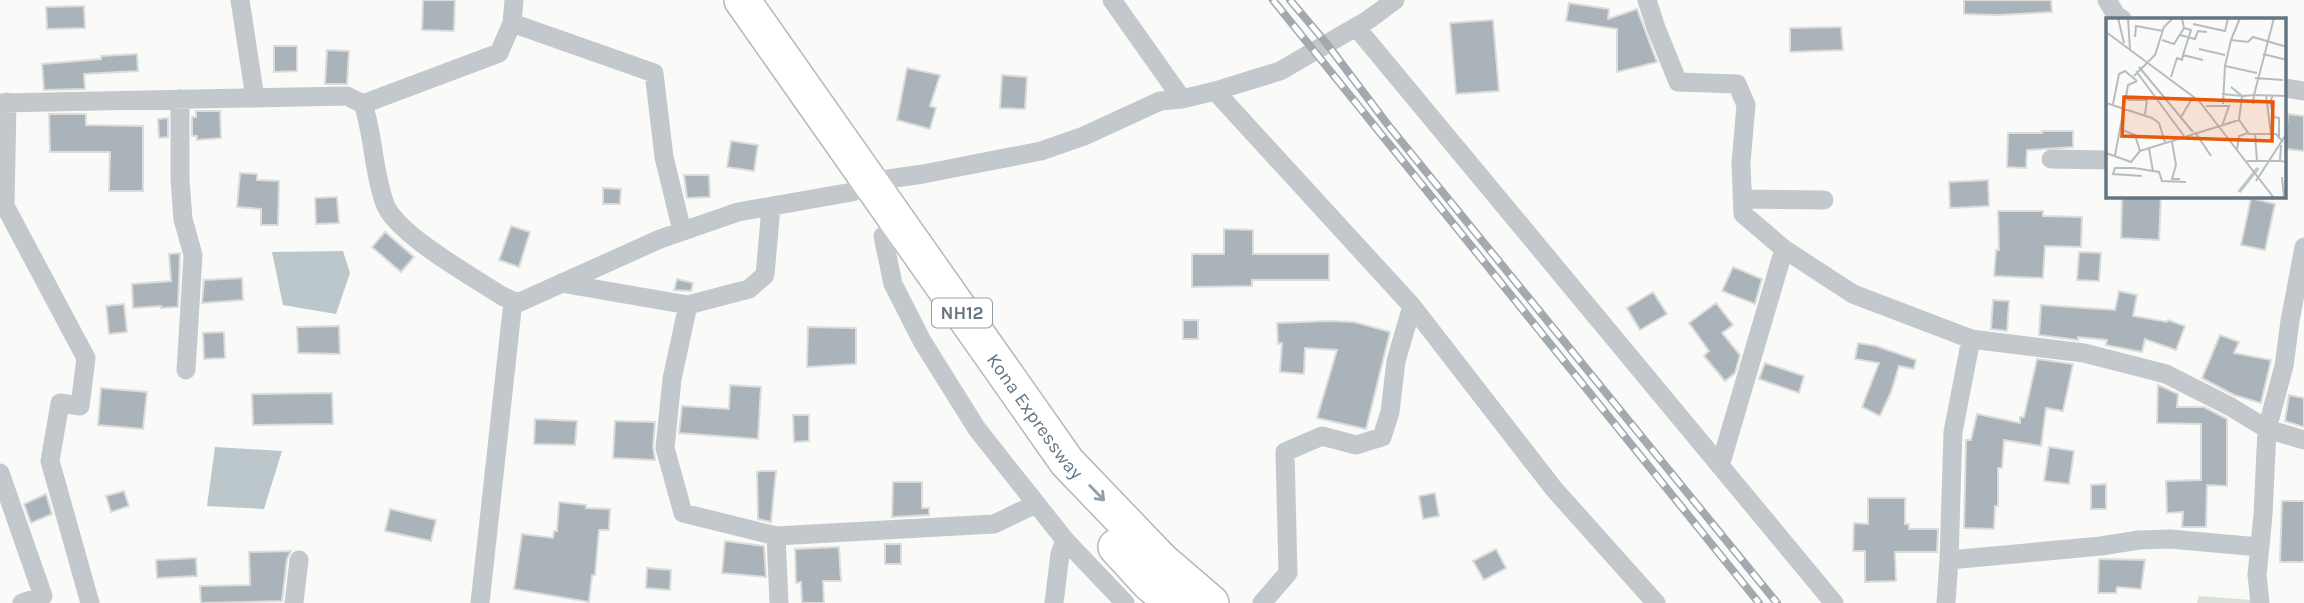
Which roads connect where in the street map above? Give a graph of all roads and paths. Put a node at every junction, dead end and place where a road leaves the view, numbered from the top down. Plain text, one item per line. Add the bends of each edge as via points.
1 (240, 0) edge
2 (514, 0) edge
3 (722, 0) edge
4 (742, 0) edge
5 (1112, 0) edge
6 (1395, 0) edge
7 (1647, 0) edge
8 (2108, 0) edge
9 (2120, 18) edge
10 (512, 23) junction
11 (1356, 27) junction
12 (2286, 88) edge
13 (1215, 91) junction
14 (2304, 91) edge
15 (255, 98) junction
16 (180, 99) junction
17 (1182, 99) junction
18 (4, 102) edge
19 (363, 104) junction
20 (2051, 159) dead end
21 (2106, 160) edge
22 (861, 187) junction
23 (1742, 199) junction
24 (1824, 200) dead end
25 (771, 207) junction
26 (682, 231) junction
27 (883, 236) junction
28 (2304, 247) edge
29 (1784, 249) junction
30 (561, 283) junction
31 (513, 301) junction
32 (688, 306) junction
33 (1412, 306) junction
34 (1971, 339) junction
35 (186, 370) dead end
36 (2267, 429) junction
37 (2304, 440) edge
38 (1720, 466) junction
39 (0, 473) edge
40 (1036, 504) junction
41 (776, 536) junction
42 (1065, 540) junction
43 (2259, 547) junction
44 (299, 560) dead end
45 (1949, 560) junction
46 (22, 603) edge
47 (90, 603) edge
48 (294, 603) edge
49 (480, 603) edge
50 (779, 603) edge
51 (1054, 603) edge
52 (1125, 603) edge
53 (1174, 603) edge
54 (1210, 603) edge
55 (1262, 603) edge
56 (1656, 603) edge
57 (1834, 603) edge
58 (1946, 603) edge
59 (2260, 603) edge

1 - 15 street
2 - 10 street
3 - 22 highway, Kona Expressway / NH12
4 - 22 highway, Kona Expressway / NH12
5 - 17 street
6 - 11 street
7 - 23 street via 1678,82 1737,84 1745,105
8 - 9 street
10 - 19 street via 499,53
10 - 26 street via 654,73 664,157
11 - 13 street via 1280,71
11 - 38 street
12 - 14 street
13 - 17 street
13 - 33 street
15 - 16 street
15 - 19 street via 347,96
16 - 18 street
16 - 35 street via 183,219 193,255
17 - 22 street via 1160,101 1041,151
18 - 47 street via 5,206 86,358 80,406 60,403 50,461
19 - 31 street via 391,217
20 - 21 street
22 - 25 street
22 - 27 highway, Kona Expressway / NH12
22 -> 54 highway, Kona Expressway / NH12 via 1067,462 1162,561
23 - 24 street
23 - 29 street via 1743,214
25 - 26 street via 738,212
25 - 32 street via 765,275 749,289
26 - 30 street
27 - 40 street via 893,284 922,341 977,429
27 - 53 highway, Kona Expressway / NH12 via 1045,473 1149,583
28 - 36 street via 2284,366
29 - 34 street via 1853,294
29 - 38 street
30 - 31 street
30 - 32 street
31 - 49 street
32 - 41 street via 672,379 665,448 683,513
33 - 55 street via 1382,437 1356,445 1322,436 1285,452 1287,573
33 - 56 street via 1554,488
34 - 36 street via 2084,353 2166,374
34 - 45 street via 1953,432
36 - 37 street
36 - 43 street
38 - 57 street
39 - 46 street via 43,596
40 - 41 street via 994,524
40 - 42 street
41 - 50 street
42 - 51 street
42 - 52 street
43 - 45 street via 2139,540
43 - 59 street
44 - 48 street
45 - 58 street

